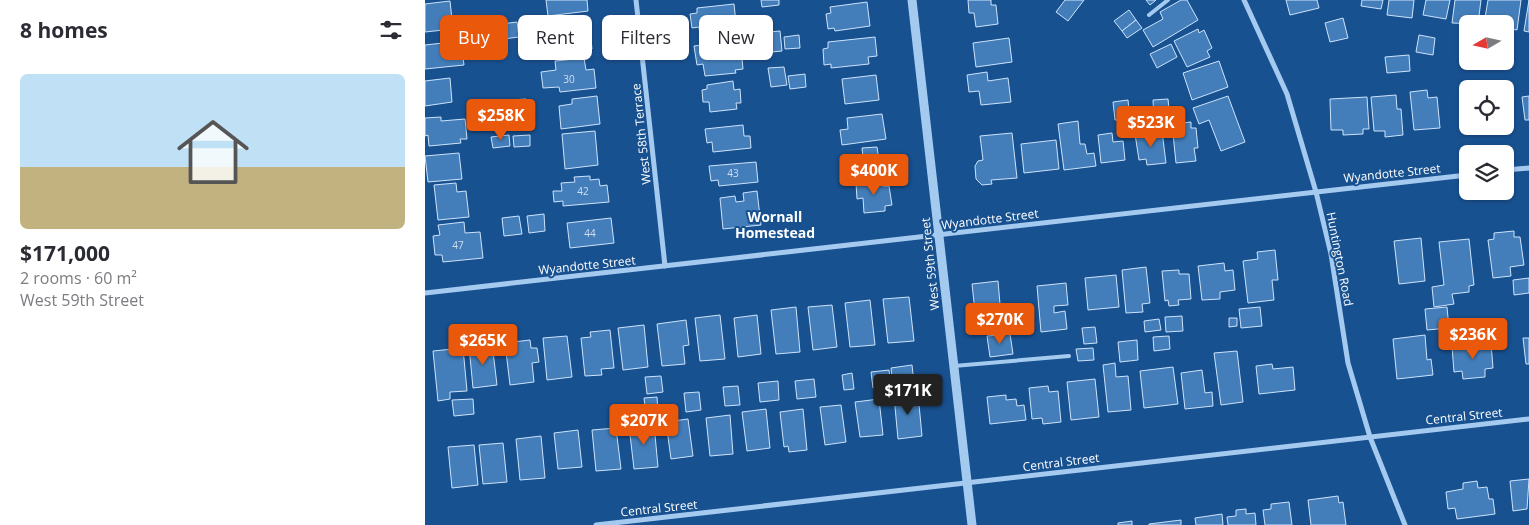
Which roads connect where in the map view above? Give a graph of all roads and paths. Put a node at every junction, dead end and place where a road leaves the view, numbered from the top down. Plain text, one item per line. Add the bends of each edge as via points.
1 (636, 0) edge
2 (912, 0) edge
3 (1168, 0) edge
4 (1244, 0) edge
5 (1149, 15) dead end
6 (1529, 168) edge
7 (1514, 169) edge
8 (1459, 176) edge
9 (1316, 192) junction
10 (939, 235) junction
11 (665, 266) junction
12 (425, 293) edge
13 (1069, 356) dead end
14 (954, 366) junction
15 (1529, 419) edge
16 (1370, 437) junction
17 (967, 483) junction
18 (596, 525) edge
19 (972, 525) edge
20 (1405, 525) edge

1 - 11 street, West 58th Terrace
2 - 10 street, West 59th Street
3 - 5 lane
4 - 9 street, Huntington Road via 1287,94
6 - 7 street
8 - 9 street, Wyandotte Street
9 - 10 street, Wyandotte Street
9 - 16 street, Huntington Road via 1331,254 1348,363
10 - 11 street, Wyandotte Street
10 - 14 street, West 59th Street
11 - 12 street, Wyandotte Street
13 - 14 lane
14 - 17 street, West 59th Street
15 - 16 street, Central Street
16 - 17 street, Central Street
16 - 20 street, Huntington Road
17 - 18 street, Central Street
17 - 19 street, West 59th Street

